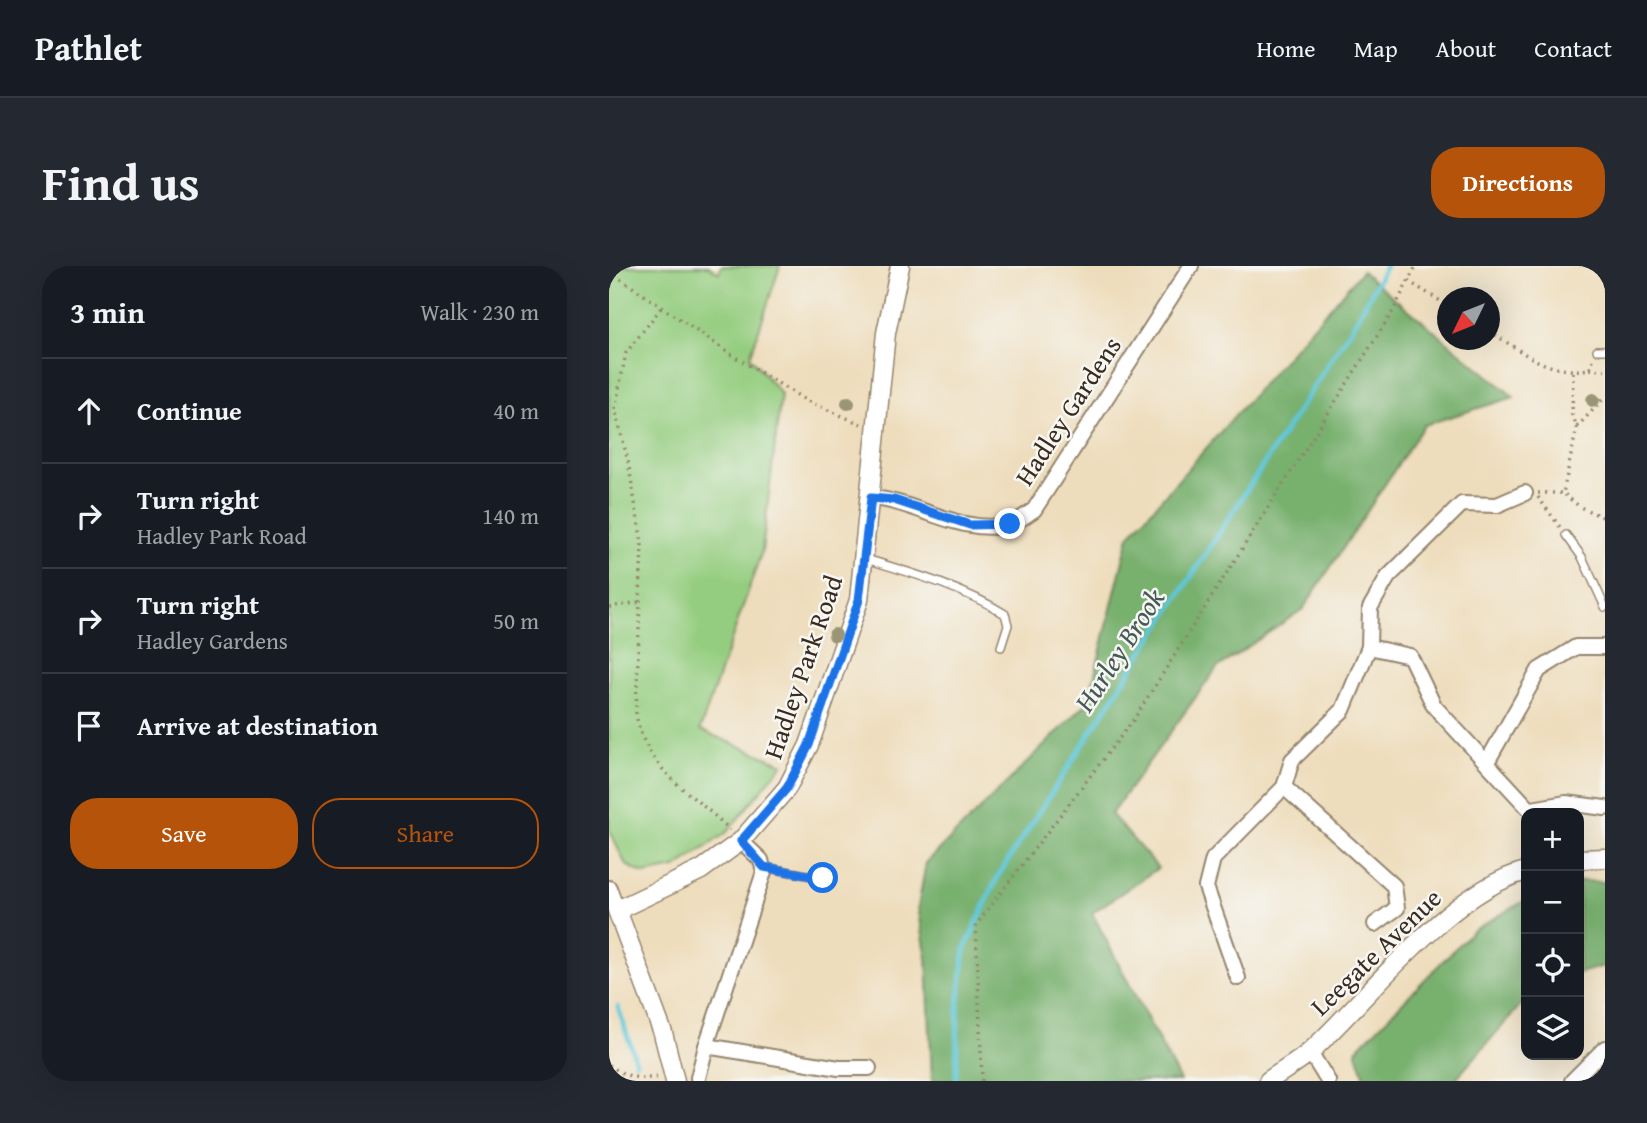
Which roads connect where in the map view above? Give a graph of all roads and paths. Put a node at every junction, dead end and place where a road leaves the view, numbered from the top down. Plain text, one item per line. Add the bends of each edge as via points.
1 (900, 266) edge
2 (1191, 266) edge
3 (1416, 266) edge
4 (609, 271) edge
5 (1408, 281) junction
6 (1437, 299) edge
7 (661, 308) junction
8 (1500, 338) edge
9 (1601, 350) edge
10 (1590, 369) junction
11 (1605, 370) edge
12 (1573, 372) junction
13 (1605, 397) edge
14 (1577, 427) junction
15 (876, 431) junction
16 (1525, 493) dead end
17 (1563, 493) junction
18 (871, 498) junction
19 (1605, 518) edge
20 (1566, 535) joint
21 (865, 559) junction
22 (640, 601) junction
23 (609, 607) edge
24 (1605, 607) edge
25 (1369, 647) junction
26 (1605, 647) edge
27 (1001, 648) dead end
28 (1487, 762) junction
29 (1284, 787) junction
30 (1530, 808) edge
31 (1545, 808) edge
32 (1605, 808) edge
33 (741, 841) junction
34 (1605, 858) edge
35 (1584, 859) edge
36 (764, 867) junction
37 (1521, 874) edge
38 (823, 878) dead end
39 (609, 888) edge
40 (617, 910) junction
41 (1375, 924) dead end
42 (1238, 978) dead end
43 (706, 1046) junction
44 (1605, 1048) edge
45 (1310, 1052) junction
46 (609, 1065) edge
47 (869, 1068) dead end
48 (839, 1074) edge
49 (674, 1078) edge
50 (698, 1078) dead end
51 (982, 1081) edge
52 (1268, 1081) edge
53 (1328, 1081) edge
54 (1572, 1081) edge

1 - 15 street, Hadley Park Road via 885,333
2 - 18 street, Hadley Gardens via 1034,510 1010,524 970,525 894,500
3 - 5 path
4 - 7 path
5 - 6 path
5 - 51 path via 1135,719 976,925
7 - 15 path via 807,401
7 - 22 path via 626,353 615,409 642,544
8 - 12 path via 1552,369
9 - 10 path
10 - 11 path
10 - 12 path
12 - 14 path via 1572,415
13 - 14 path
14 - 17 path
15 - 18 street, Hadley Park Road
16 - 25 street via 1497,505 1462,504 1388,577 1370,608
17 - 19 path
17 - 20 path via 1535,493
18 - 21 street, Hadley Park Road
20 - 24 lane via 1583,557
21 - 27 lane via 904,570 1006,614 1008,625
21 - 33 street, Hadley Park Road via 859,600 809,745 787,788
22 - 23 path
22 - 33 path via 639,732 667,776
25 - 28 street via 1410,656 1434,706
25 - 29 street via 1343,710 1292,760
26 - 28 street via 1576,647 1539,670
28 - 30 street
29 - 41 street via 1394,886 1397,908
29 - 42 street via 1225,844 1213,859 1208,878 1206,887
31 - 32 street via 1566,803
33 - 36 street
33 - 40 street, Hadley Park Road via 701,870
34 - 35 street
36 - 38 lane
36 - 43 street
37 - 45 street, Leegate Avenue via 1464,903
39 - 40 street
40 - 49 street via 663,1033
43 - 48 street
43 - 50 street
44 - 54 street
45 - 52 street, Leegate Avenue
45 - 53 street
46 - 49 path via 623,1075
47 - 48 street

